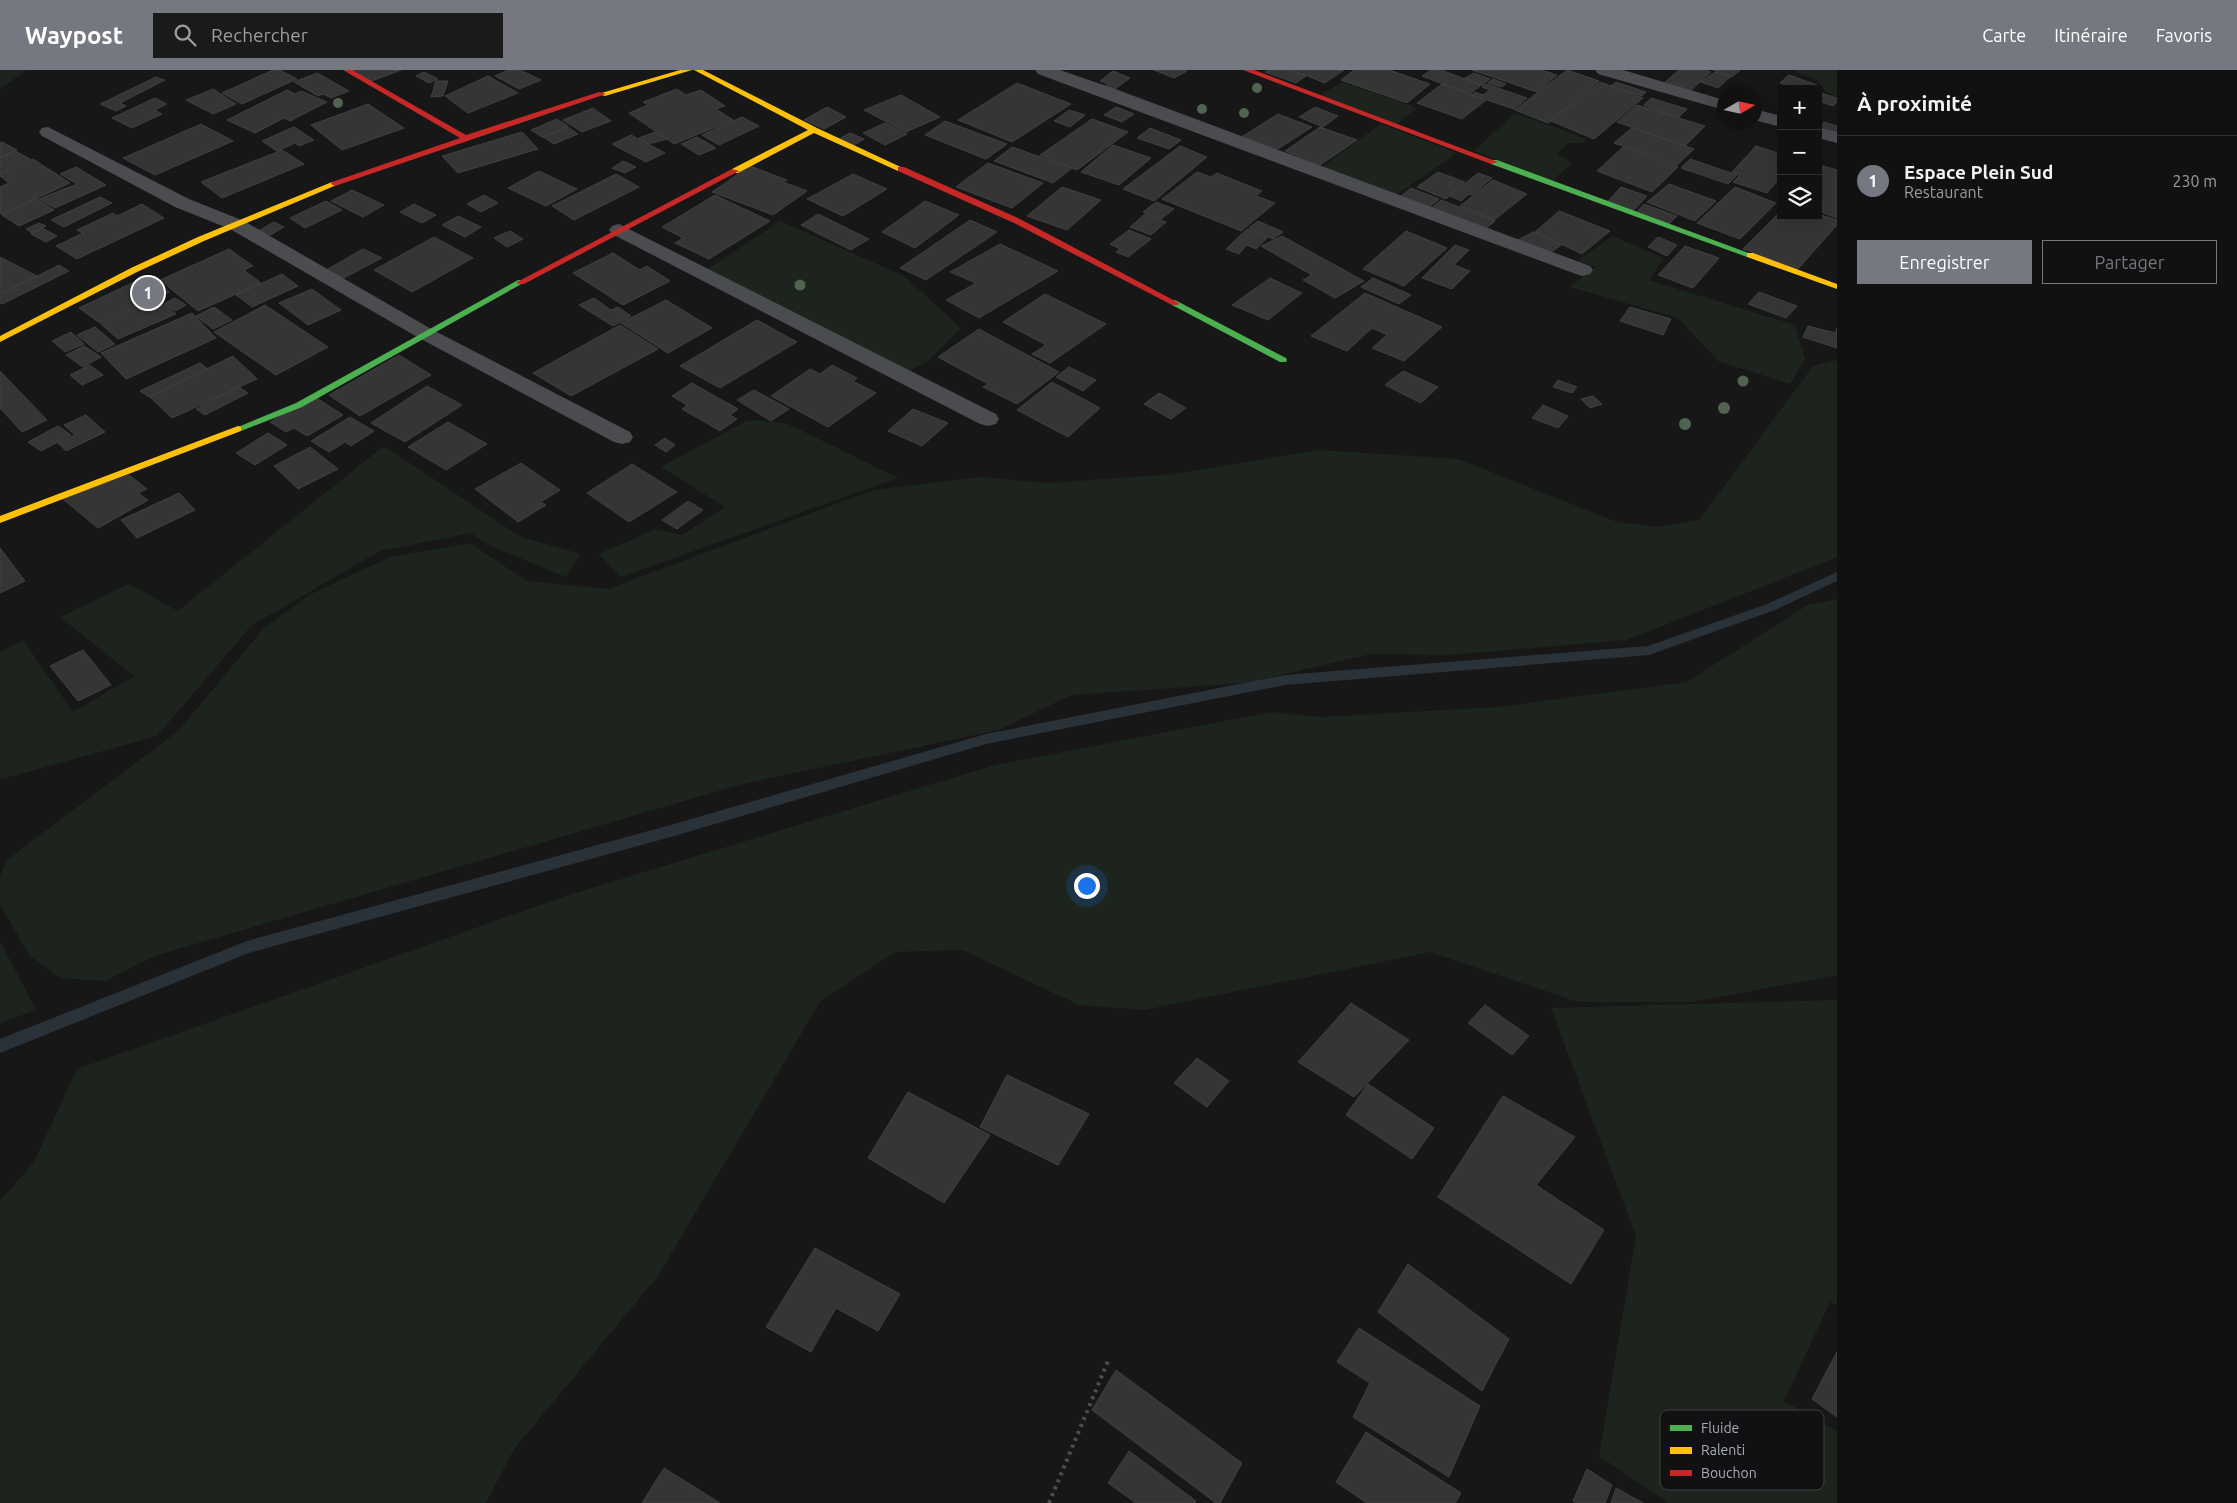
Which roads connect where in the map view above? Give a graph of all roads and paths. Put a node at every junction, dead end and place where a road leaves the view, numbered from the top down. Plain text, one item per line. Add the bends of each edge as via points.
1 (347, 70) edge
2 (688, 70) edge
3 (698, 70) edge
4 (1044, 70) edge
5 (1247, 70) edge
6 (1604, 70) edge
7 (1717, 103) edge
8 (1762, 116) edge
9 (1777, 121) edge
10 (814, 130) junction
11 (48, 132) dead end
12 (1822, 133) edge
13 (464, 138) junction
14 (1837, 138) edge
15 (237, 225) junction
16 (618, 230) junction
17 (1583, 270) dead end
18 (1837, 287) edge
19 (426, 334) junction
20 (0, 339) edge
21 (1283, 360) dead end
22 (988, 419) dead end
23 (622, 437) dead end
24 (0, 520) edge
25 (1108, 1361) dead end
26 (1049, 1503) edge

1 - 13 main road
2 - 13 main road via 591,96
3 - 10 main road
4 - 17 street via 1166,112
5 - 18 main road
6 - 7 street
8 - 9 street
10 - 16 main road
10 - 21 main road via 1017,221
11 - 15 street via 182,203
12 - 14 street
13 - 15 main road
15 - 19 street
15 - 20 main road via 134,270
16 - 19 main road
16 - 22 street
19 - 23 street
19 - 24 main road via 299,405
25 - 26 path

